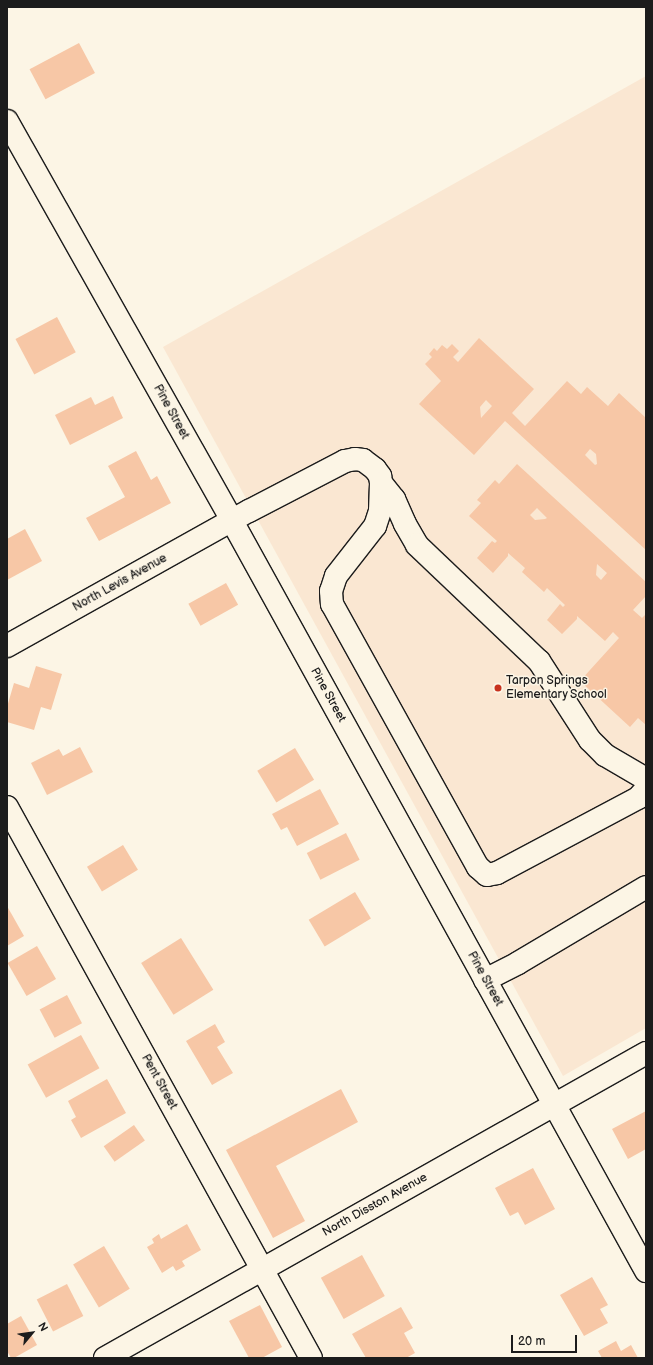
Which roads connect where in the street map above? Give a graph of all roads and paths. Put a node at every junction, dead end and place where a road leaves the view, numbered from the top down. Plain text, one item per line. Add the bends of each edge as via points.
1 (7, 121) edge
2 (382, 484) junction
3 (232, 521) junction
4 (7, 646) edge
5 (646, 779) edge
6 (646, 789) edge
7 (7, 807) edge
8 (646, 887) edge
9 (485, 980) junction
10 (646, 1053) edge
11 (554, 1106) junction
12 (262, 1269) junction
13 (646, 1271) edge
14 (105, 1358) edge
15 (311, 1358) edge

1 - 3 street, Pine Street
2 - 3 street, North Levis Avenue via 375,469 363,460 345,461
2 - 5 street, North Levis Avenue via 394,499 417,545 539,661 584,734 616,763
2 - 6 street via 380,512 375,526 336,576 330,598 478,867 487,875 497,873 638,798
3 - 4 street, North Levis Avenue
3 - 9 street, Pine Street
7 - 12 street, Pent Street
8 - 9 street
9 - 11 street, Pine Street
10 - 11 street, North Disston Avenue
11 - 12 street, North Disston Avenue
11 - 13 street, Pine Street
12 - 14 street, North Disston Avenue
12 - 15 street, Pent Street

